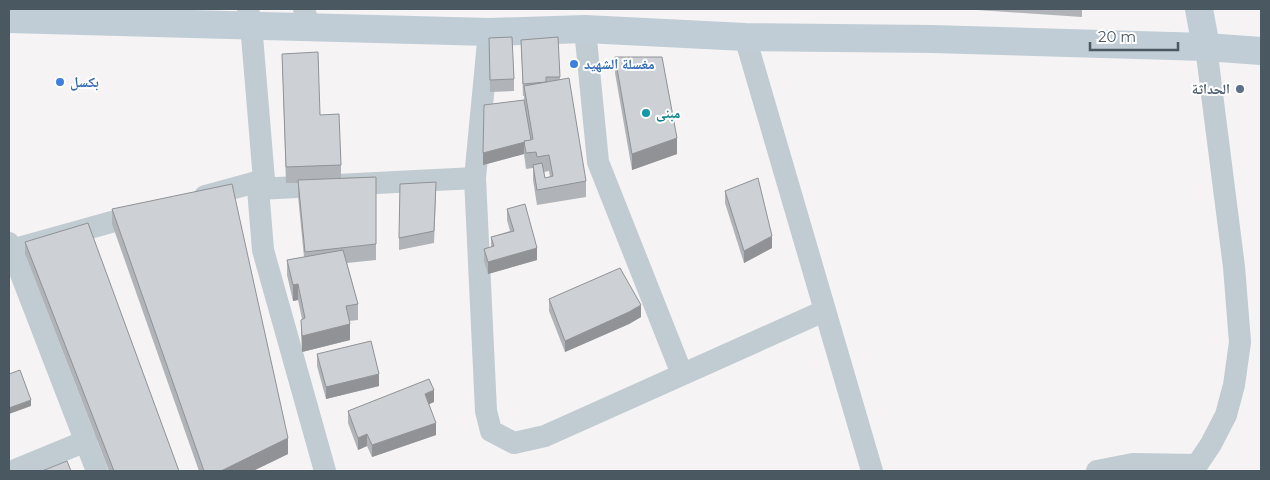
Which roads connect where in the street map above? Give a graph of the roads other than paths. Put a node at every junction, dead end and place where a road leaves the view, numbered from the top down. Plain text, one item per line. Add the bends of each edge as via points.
1 (195, 9) edge
2 (1199, 9) edge
3 (249, 17) edge
4 (307, 18) edge
5 (9, 19) edge
6 (169, 22) junction
7 (585, 30) junction
8 (489, 32) junction
9 (745, 37) junction
10 (1206, 47) junction
11 (1261, 51) edge
12 (475, 178) junction
13 (261, 185) junction
14 (189, 201) edge
15 (161, 208) edge
16 (10, 247) edge
17 (824, 310) junction
18 (682, 374) junction
19 (86, 441) junction
20 (1195, 468) edge
21 (13, 471) edge
22 (97, 471) edge
23 (325, 471) edge
24 (872, 471) edge
25 (1097, 471) edge

1 - 6 main road
2 - 10 main road
3 - 4 main road
3 - 6 main road
3 - 13 street
4 - 8 main road
5 - 6 main road
7 - 8 main road
7 - 9 main road
7 - 18 street via 598,162
8 - 12 street
9 - 10 main road
9 - 17 street
10 - 11 main road
10 - 20 street via 1234,267 1240,342 1226,415
12 - 13 street
12 - 18 street via 486,410 491,431 514,443 545,436
13 - 14 street
13 - 23 street via 263,250
15 - 16 street
16 - 19 street
17 - 18 street
17 - 24 street
19 - 21 street
19 - 22 street
20 - 25 street via 1133,464

